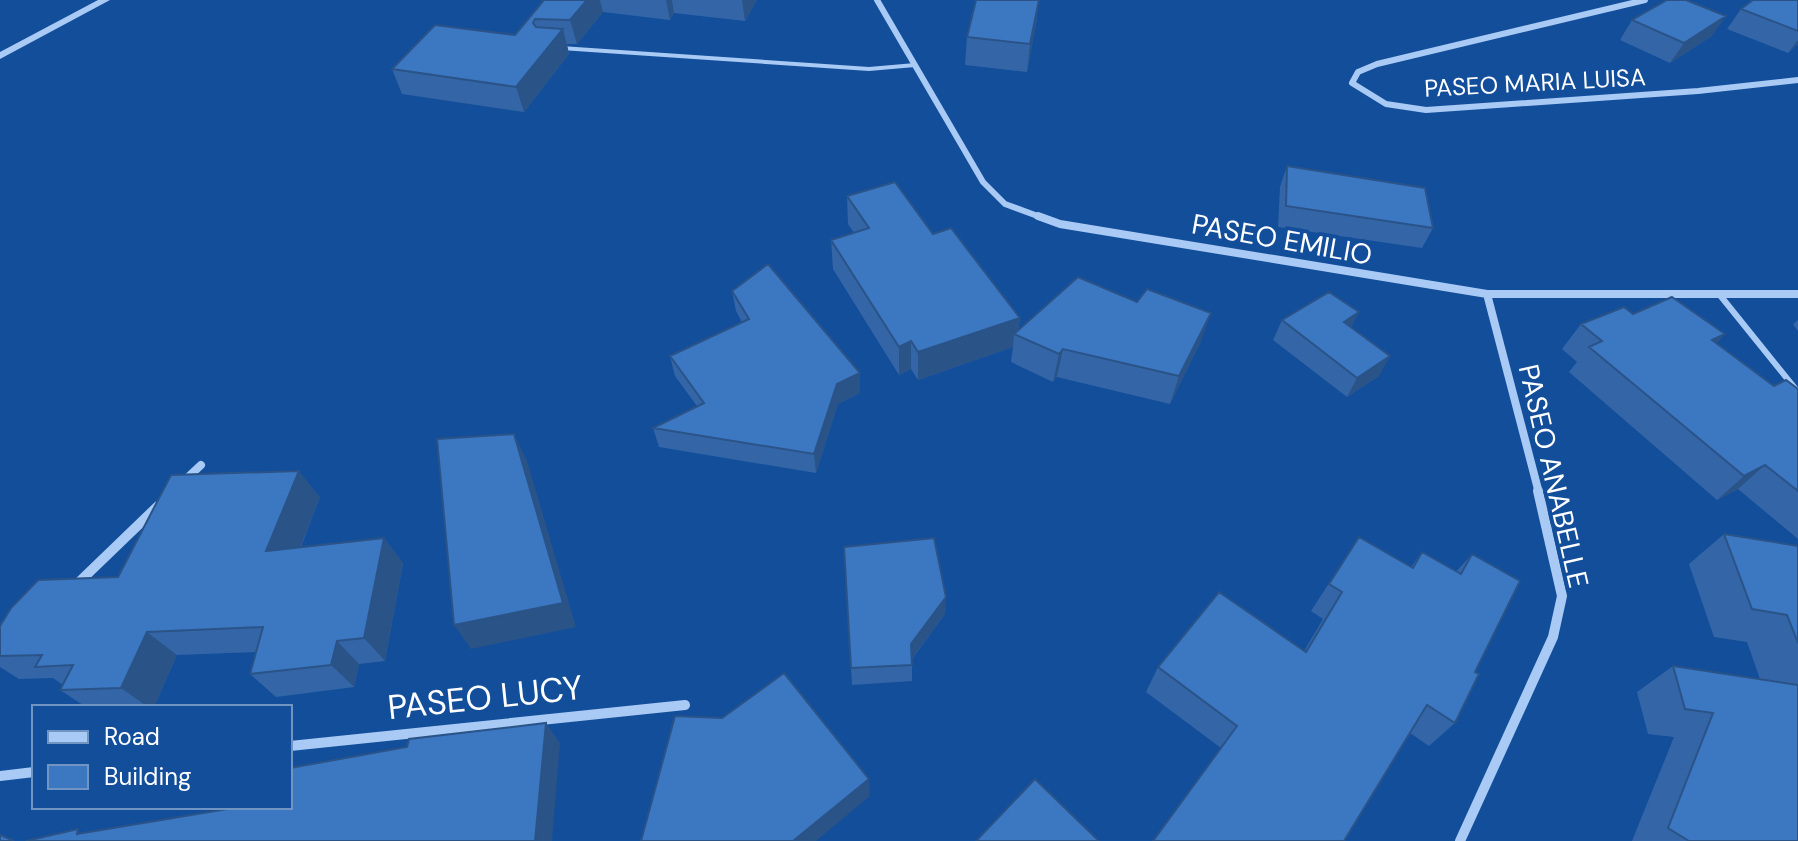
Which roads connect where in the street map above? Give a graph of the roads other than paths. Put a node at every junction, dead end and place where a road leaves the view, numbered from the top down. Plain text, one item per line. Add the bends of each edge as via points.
1 (105, 0) edge
2 (877, 0) edge
3 (1645, 0) edge
4 (561, 48) edge
5 (0, 56) edge
6 (915, 65) junction
7 (1798, 80) edge
8 (1487, 294) junction
9 (1719, 294) junction
10 (1798, 294) edge
11 (1798, 392) edge
12 (201, 465) dead end
13 (180, 485) edge
14 (170, 495) edge
15 (67, 594) edge
16 (685, 705) dead end
17 (292, 746) edge
18 (32, 772) edge
19 (0, 776) edge
20 (1460, 841) edge

1 - 5 street
2 - 6 street, PASEO EMILIO
3 - 7 street, PASEO MARIA LUISA via 1377,64 1358,72 1352,83 1368,98 1396,108 1426,110
4 - 6 lane via 869,69
6 - 8 street, PASEO EMILIO via 983,182 1005,204 1060,224
8 - 9 street, PASEO EMILIO
8 - 20 street, PASEO ANABELLE via 1562,596 1553,637
9 - 10 street, PASEO EMILIO
9 - 11 lane
12 - 13 street
14 - 15 street
16 - 17 street, PASEO LUCY
18 - 19 street

